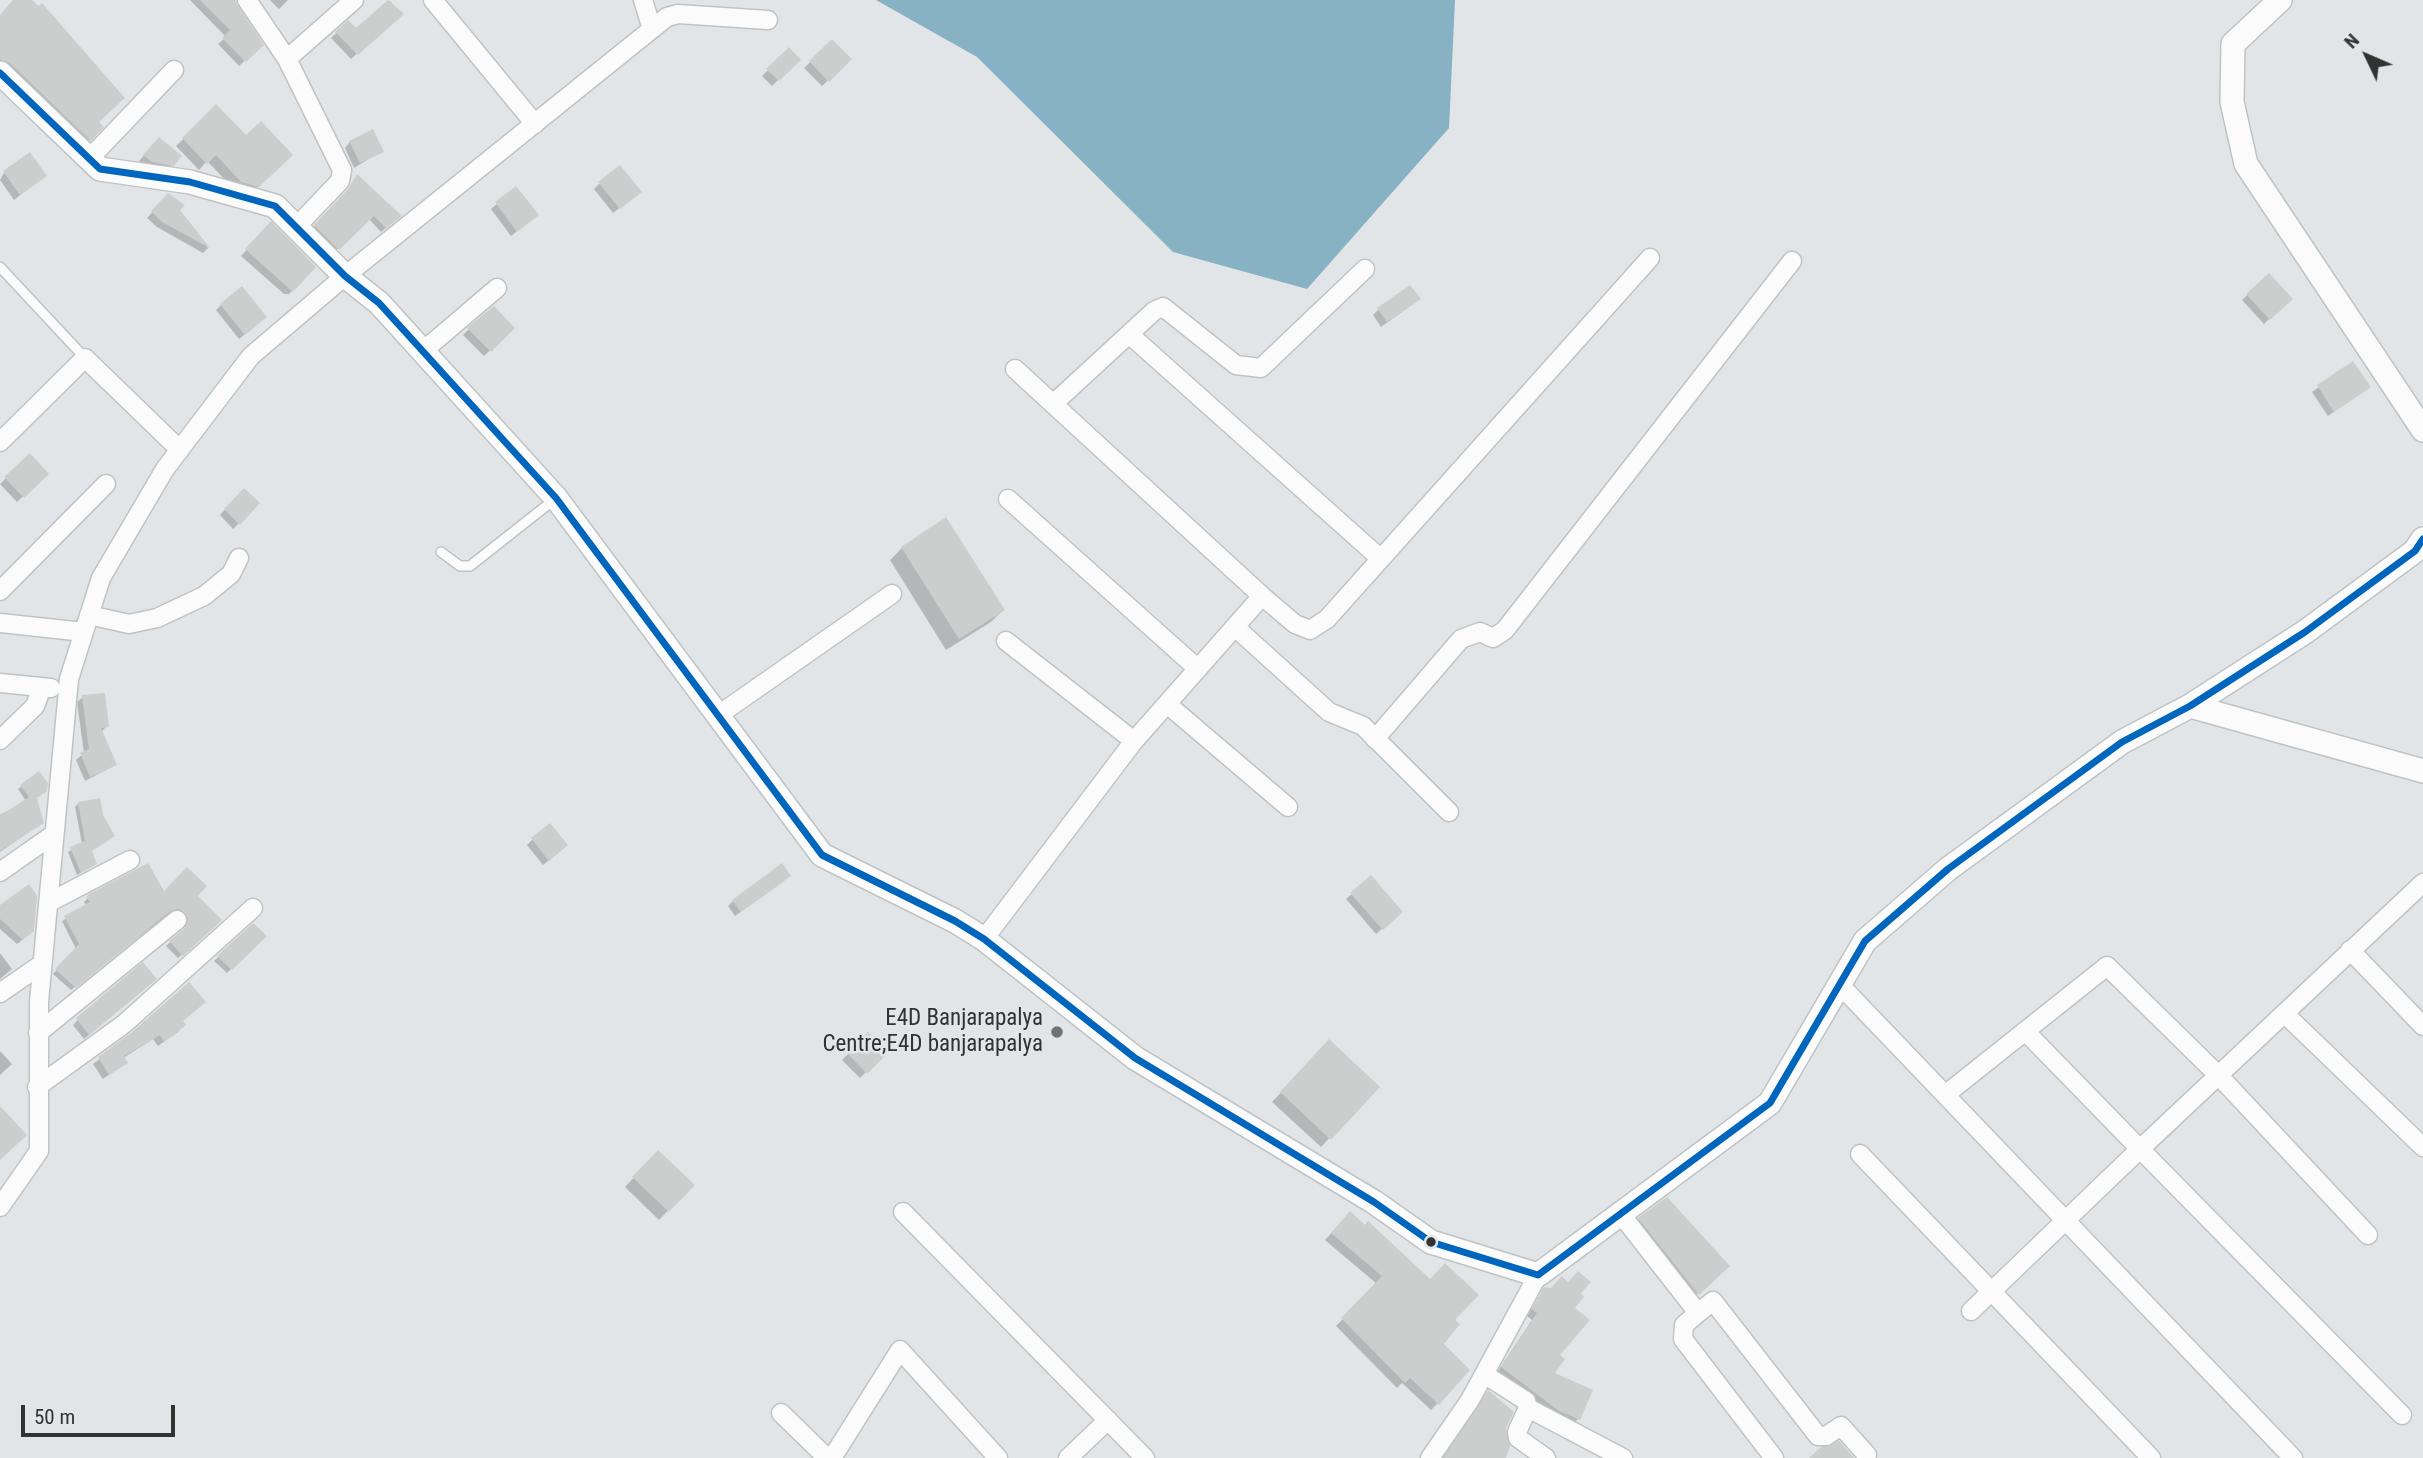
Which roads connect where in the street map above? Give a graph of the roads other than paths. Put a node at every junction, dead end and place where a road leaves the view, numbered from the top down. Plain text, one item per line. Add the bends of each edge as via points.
1 (247, 0) edge
2 (354, 0) edge
3 (433, 0) edge
4 (643, 0) edge
5 (2269, 4) edge
6 (768, 20) dead end
7 (652, 29) junction
8 (287, 59) junction
9 (174, 69) dead end
10 (0, 73) edge
11 (535, 124) junction
12 (89, 159) junction
13 (296, 227) junction
14 (1650, 258) dead end
15 (1793, 261) dead end
16 (0, 267) edge
17 (1365, 269) dead end
18 (345, 276) junction
19 (496, 288) dead end
20 (1129, 334) junction
21 (423, 351) junction
22 (85, 358) junction
23 (1015, 369) dead end
24 (1053, 404) junction
25 (2423, 430) edge
26 (0, 442) edge
27 (180, 450) junction
28 (106, 484) dead end
29 (556, 498) junction
30 (1009, 499) dead end
31 (2423, 539) edge
32 (442, 552) dead end
33 (239, 558) dead end
34 (1381, 559) junction
35 (0, 591) edge
36 (892, 594) dead end
37 (1262, 596) junction
38 (0, 623) edge
39 (87, 624) junction
40 (1235, 627) junction
41 (1006, 641) dead end
42 (1198, 669) junction
43 (0, 683) edge
44 (43, 687) junction
45 (68, 690) junction
46 (1167, 704) junction
47 (2190, 706) junction
48 (717, 716) junction
49 (1375, 738) junction
50 (0, 740) edge
51 (1134, 741) junction
52 (2423, 771) edge
53 (1288, 807) dead end
54 (1449, 812) dead end
55 (54, 834) junction
56 (130, 860) dead end
57 (0, 872) edge
58 (2423, 883) edge
59 (48, 903) junction
60 (253, 908) dead end
61 (177, 920) dead end
62 (984, 939) junction
63 (2350, 950) junction
64 (42, 964) junction
65 (1839, 985) junction
66 (0, 993) edge
67 (2285, 1014) junction
68 (2423, 1026) edge
69 (2025, 1031) junction
70 (38, 1033) junction
71 (2220, 1077) junction
72 (37, 1087) junction
73 (1945, 1095) junction
74 (2423, 1147) edge
75 (2140, 1149) junction
76 (1860, 1154) dead end
77 (0, 1207) edge
78 (903, 1212) dead end
79 (1620, 1213) junction
80 (2066, 1221) junction
81 (2368, 1235) dead end
82 (1538, 1275) junction
83 (1992, 1292) junction
84 (1971, 1311) dead end
85 (1698, 1312) junction
86 (1484, 1374) junction
87 (1528, 1408) junction
88 (781, 1413) dead end
89 (2402, 1415) dead end
90 (1108, 1420) junction
91 (1867, 1455) dead end
92 (827, 1458) edge
93 (832, 1458) edge
94 (998, 1458) edge
95 (1068, 1458) edge
96 (1145, 1458) edge
97 (1430, 1458) edge
98 (1546, 1458) edge
99 (1623, 1458) edge
100 (1774, 1458) edge
101 (2151, 1458) edge
102 (2293, 1458) edge

1 - 8 street
2 - 8 street
3 - 11 street
4 - 7 street
5 - 25 street via 2233,44 2232,103 2246,164
6 - 7 street via 678,14
7 - 11 street
8 - 13 street via 342,175
9 - 12 street
10 - 12 street
11 - 18 street
12 - 13 street via 100,169 190,182 275,206
13 - 18 street
14 - 34 street
15 - 49 street via 1505,630 1493,638 1480,632 1461,639
16 - 22 lane
17 - 20 street via 1261,368 1236,365 1163,307
18 - 21 street via 379,303
18 - 27 street via 251,356
19 - 21 street
20 - 24 street
20 - 34 street
21 - 29 street
22 - 26 street
22 - 27 street
23 - 24 street
24 - 37 street
27 - 39 street via 101,578
28 - 35 street
29 - 32 lane via 470,566 460,566
29 - 48 street
30 - 42 street
31 - 47 street via 2416,551 2305,632
33 - 39 street via 231,574 204,596 157,618 129,624
34 - 37 street via 1326,619 1310,630
36 - 48 street
37 - 40 street
38 - 39 street
39 - 45 street
40 - 42 street
40 - 49 street via 1329,712 1357,723
41 - 51 street
42 - 46 street
43 - 44 street
44 - 45 street
44 - 50 street via 35,706
45 - 55 street
46 - 51 street
46 - 53 street
47 - 52 street
47 - 65 street via 2122,742 1948,869 1865,941
48 - 62 street via 822,855
49 - 54 street
51 - 62 street
55 - 57 street
55 - 59 street
56 - 59 street
58 - 63 street
59 - 64 street
60 - 72 street via 124,1024
61 - 70 street
62 - 82 street via 1135,1058 1374,1202 1431,1242
63 - 67 street
63 - 68 street
64 - 66 street
64 - 70 street
65 - 73 street
65 - 79 street via 1770,1103
67 - 71 street
67 - 74 street
69 - 71 street via 2107,965
69 - 73 street
69 - 75 street
70 - 72 street
71 - 75 street
71 - 81 street
72 - 77 street via 39,1152
73 - 80 street
75 - 80 street
75 - 89 street
76 - 83 street
78 - 90 street
79 - 82 street
79 - 85 street
80 - 83 street
80 - 102 street
82 - 86 street
83 - 84 street
83 - 101 street
85 - 91 street via 1713,1301 1818,1436 1841,1426
85 - 100 street via 1684,1325 1683,1339
86 - 87 street via 1526,1401
86 - 97 street
87 - 98 street via 1518,1438
87 - 99 street
88 - 92 street
90 - 95 street
90 - 96 street
93 - 94 street via 900,1350

